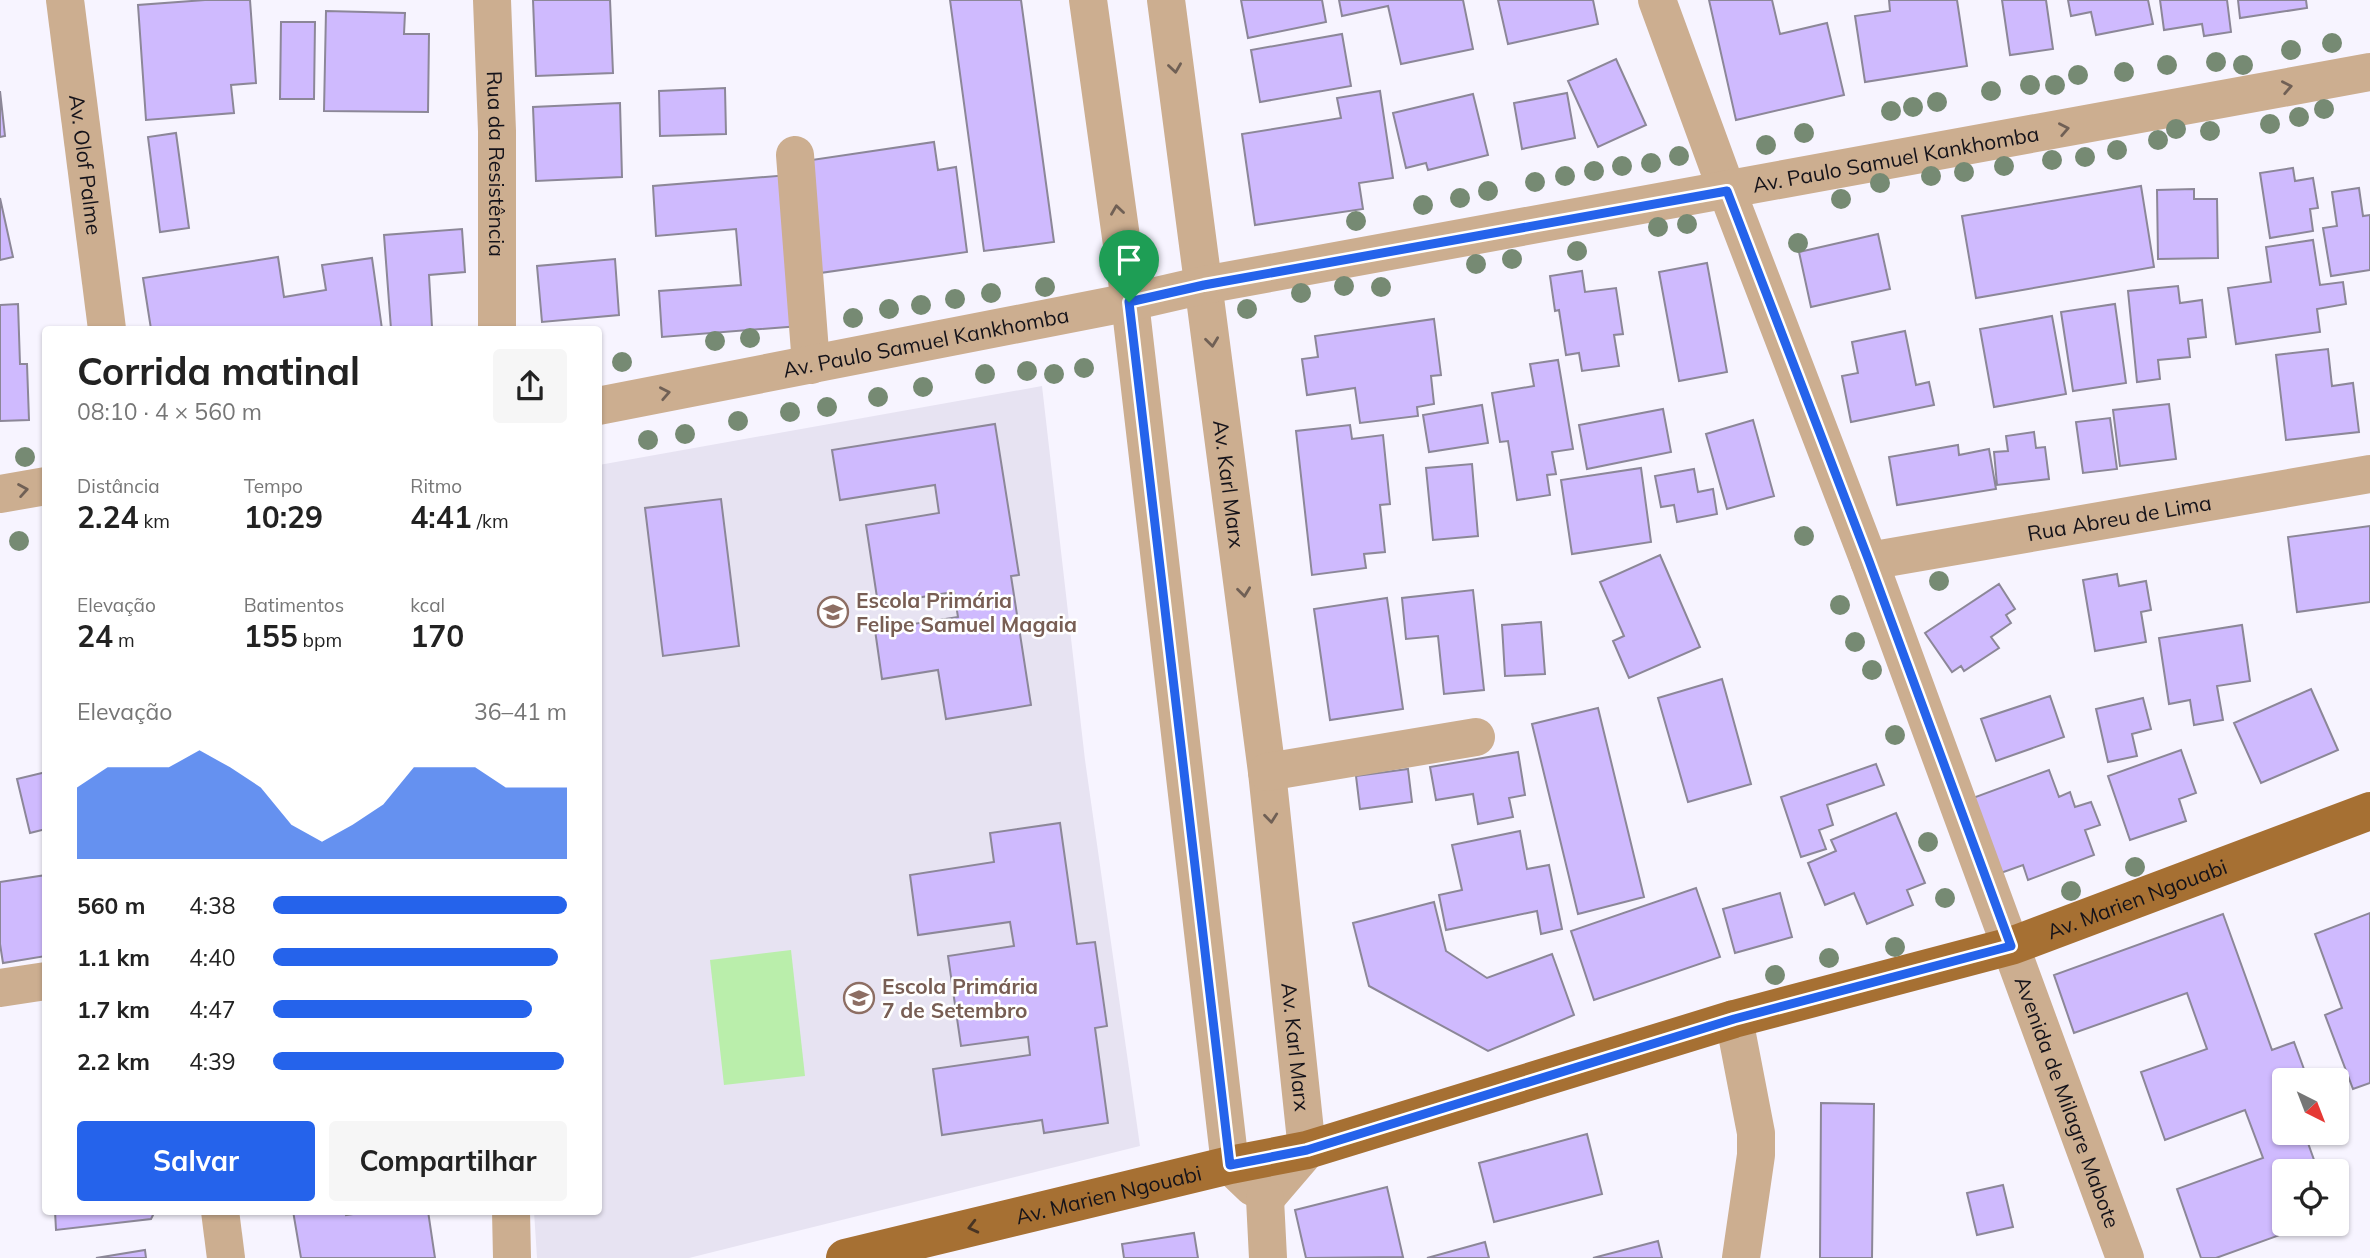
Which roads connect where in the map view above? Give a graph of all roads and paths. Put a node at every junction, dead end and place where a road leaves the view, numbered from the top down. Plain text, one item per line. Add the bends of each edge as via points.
1 (65, 0) edge
2 (492, 0) edge
3 (1088, 0) edge
4 (1166, 0) edge
5 (1657, 0) edge
6 (2370, 72) edge
7 (795, 155) dead end
8 (1727, 191) junction
9 (1204, 285) junction
10 (1129, 302) junction
11 (107, 326) edge
12 (497, 326) edge
13 (811, 365) junction
14 (602, 405) edge
15 (2370, 474) edge
16 (42, 487) edge
17 (0, 494) edge
18 (1869, 561) junction
19 (1476, 737) dead end
20 (1266, 772) junction
21 (2370, 811) edge
22 (2011, 946) junction
23 (42, 982) edge
24 (0, 988) edge
25 (1734, 1019) junction
26 (1307, 1150) junction
27 (1230, 1165) junction
28 (1265, 1199) junction
29 (221, 1215) edge
30 (511, 1215) edge
31 (226, 1258) edge
32 (512, 1258) edge
33 (845, 1258) edge
34 (1268, 1258) edge
35 (1741, 1258) edge
36 (2125, 1258) edge

1 - 11 street, Av. Olof Palme
2 - 12 street, Rua da Resistência
10 -> 3 street
4 -> 9 street, Av. Karl Marx
5 - 8 street, Avenida de Milagre Mabote
8 -> 6 street, Av. Paulo Samuel Kankhomba
7 - 13 street
8 - 9 street, Av. Paulo Samuel Kankhomba
8 - 18 street, Avenida de Milagre Mabote
9 - 10 street, Av. Paulo Samuel Kankhomba
9 -> 20 street, Av. Karl Marx
10 - 13 street, Av. Paulo Samuel Kankhomba
10 - 27 street
14 -> 13 street, Av. Paulo Samuel Kankhomba
15 - 18 street, Rua Abreu de Lima
17 -> 16 street
18 - 22 street, Avenida de Milagre Mabote
19 - 20 street
20 -> 26 street, Av. Karl Marx
21 - 22 main road, Av. Marien Ngouabi
22 - 25 main road, Av. Marien Ngouabi
22 - 36 street, Avenida de Milagre Mabote
23 - 24 street
25 - 26 main road, Av. Marien Ngouabi
25 - 35 street via 1756,1133
26 - 27 main road, Av. Marien Ngouabi
26 - 28 street
27 - 28 street
27 -> 33 main road, Av. Marien Ngouabi
28 - 34 street
29 - 31 street
30 - 32 street

